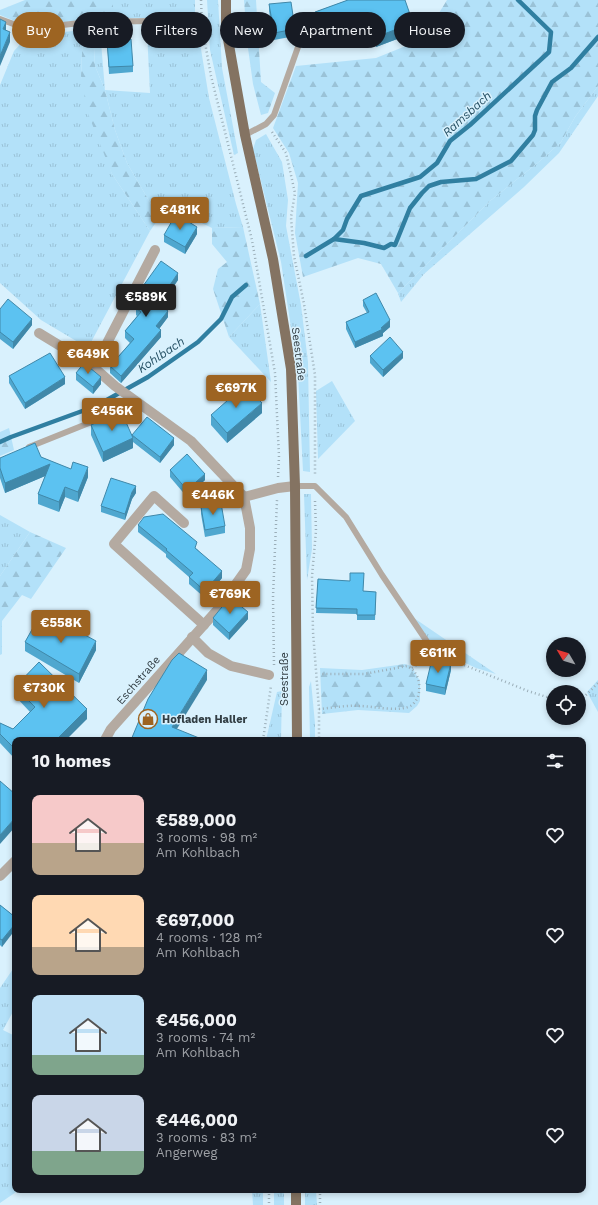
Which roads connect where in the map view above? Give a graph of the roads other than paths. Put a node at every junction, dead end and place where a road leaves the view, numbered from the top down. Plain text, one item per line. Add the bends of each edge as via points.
1 (226, 0) edge
2 (0, 19) edge
3 (141, 20) edge
4 (298, 48) edge
5 (245, 135) junction
6 (155, 250) dead end
7 (39, 333) dead end
8 (90, 364) junction
9 (135, 400) junction
10 (28, 447) edge
11 (295, 486) junction
12 (244, 497) junction
13 (184, 523) dead end
14 (204, 624) junction
15 (192, 637) junction
16 (434, 652) road end
17 (272, 674) road end
18 (107, 737) edge
19 (296, 737) edge
20 (12, 864) edge
21 (0, 876) edge
22 (296, 1193) edge
23 (296, 1205) edge

1 - 5 main road, Seestraße via 226,28
2 - 3 lane via 27,30 89,22
4 - 5 lane via 274,115 266,124
5 - 11 main road, Seestraße via 273,259 291,369
6 - 8 street via 105,347
7 - 8 street
8 - 9 street
9 - 10 lane
9 - 12 street via 191,441
11 - 12 street
11 - 16 lane via 315,486 346,517
11 - 19 main road, Seestraße
12 - 14 street, Eschstraße via 250,528 246,570 219,608
13 - 14 street via 154,496 114,544
14 - 15 street, Eschstraße
15 - 17 street via 208,653 231,666
15 - 18 street, Eschstraße
20 - 21 street
22 - 23 main road

